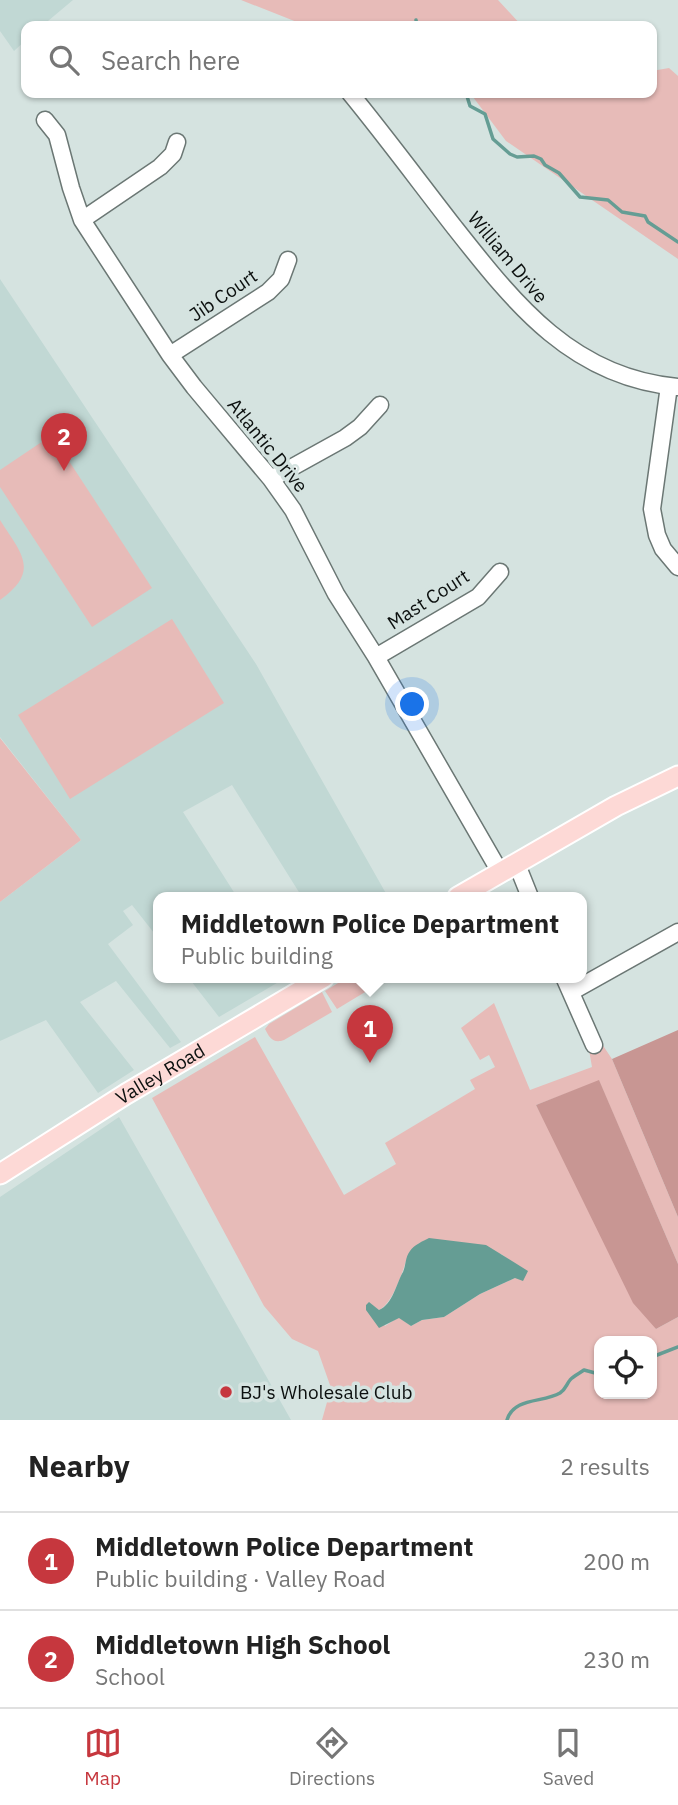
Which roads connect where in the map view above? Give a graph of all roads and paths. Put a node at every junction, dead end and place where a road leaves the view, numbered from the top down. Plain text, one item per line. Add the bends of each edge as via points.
1 (354, 98) edge
2 (46, 120) dead end
3 (177, 142) dead end
4 (82, 220) junction
5 (288, 260) dead end
6 (170, 355) junction
7 (674, 387) edge
8 (380, 405) dead end
9 (271, 479) junction
10 (678, 567) edge
11 (500, 572) dead end
12 (376, 657) junction
13 (678, 776) edge
14 (508, 867) junction
15 (466, 892) edge
16 (526, 892) edge
17 (678, 932) edge
18 (587, 976) edge
19 (314, 983) edge
20 (568, 985) edge
21 (594, 1045) dead end
22 (0, 1174) edge

1 - 7 street, William Drive via 535,322 610,370
2 - 4 street, Atlantic Drive via 57,135
3 - 4 street via 160,167
4 - 6 street, Atlantic Drive
5 - 6 street, Jib Court via 281,278 268,292
6 - 9 street, Atlantic Drive
7 - 10 street via 652,509 663,549
8 - 9 street via 345,438
9 - 12 street, Atlantic Drive
11 - 12 street, Mast Court via 478,597
12 - 14 street, Atlantic Drive
13 - 14 main road
14 - 15 main road
14 - 16 street, Atlantic Drive
17 - 18 street
19 - 22 main road, Valley Road
20 - 21 street

